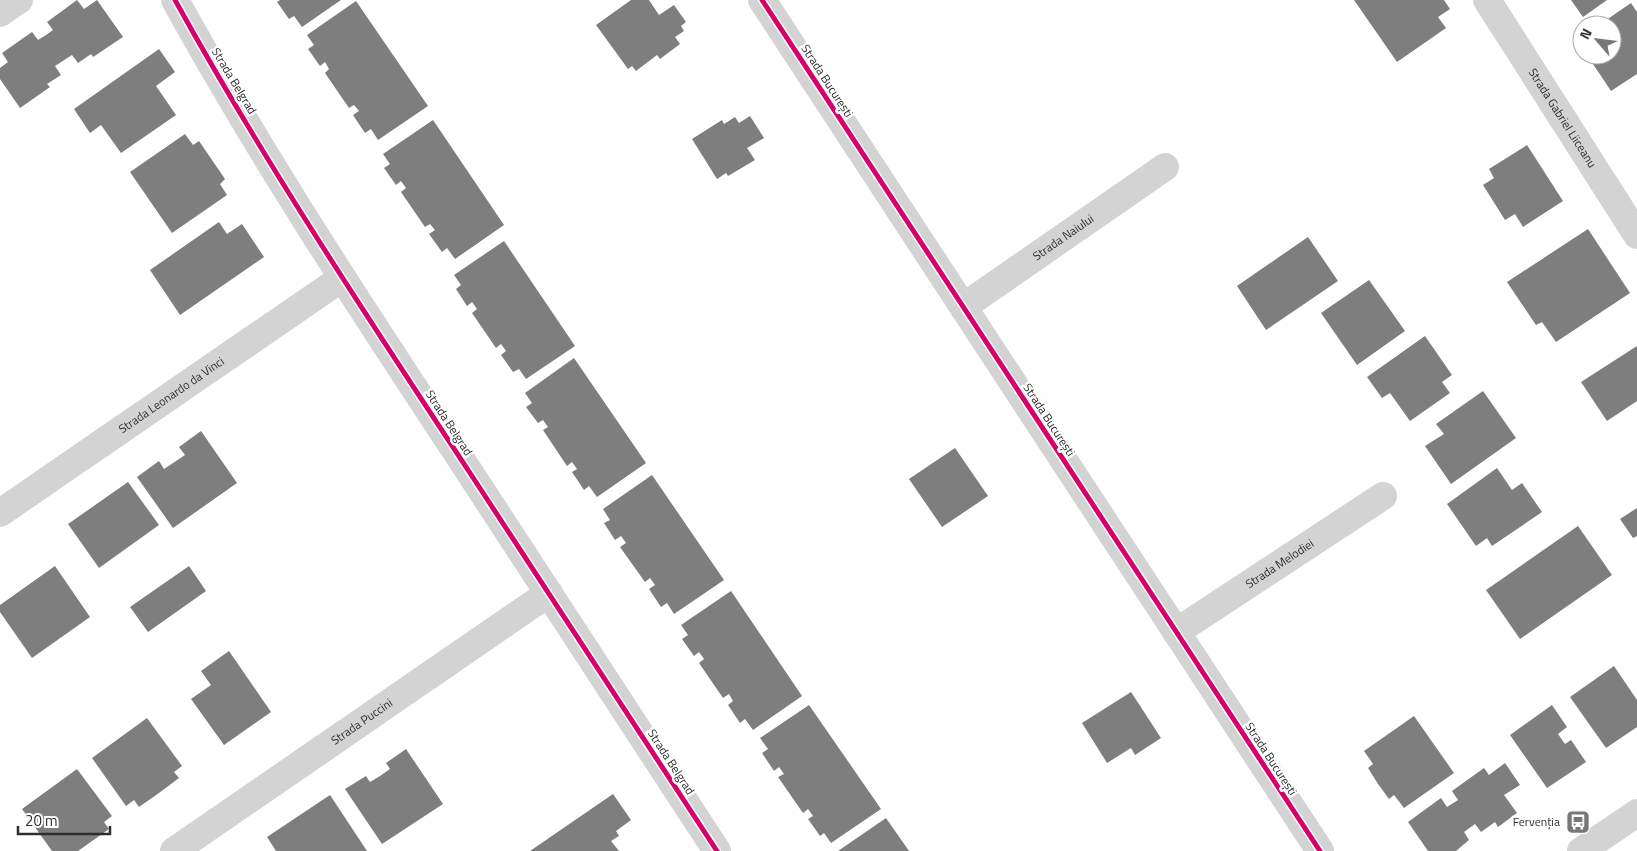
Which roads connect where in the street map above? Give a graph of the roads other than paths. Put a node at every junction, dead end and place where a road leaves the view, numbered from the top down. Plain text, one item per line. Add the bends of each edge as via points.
1 (18, 0) edge
2 (175, 0) edge
3 (762, 0) edge
4 (1487, 0) edge
5 (0, 13) edge
6 (1165, 167) dead end
7 (1637, 235) edge
8 (342, 278) junction
9 (963, 308) junction
10 (1383, 496) dead end
11 (0, 513) edge
12 (549, 593) junction
13 (1176, 632) junction
14 (1637, 813) edge
15 (174, 851) edge
16 (717, 851) edge
17 (1320, 851) edge
18 (1581, 851) edge

1 - 5 street
2 - 8 street, Strada Belgrad
3 - 9 street, Strada București
4 - 7 street, Strada Gabriel Liiceanu
6 - 9 street, Strada Naiului
8 - 11 street, Strada Leonardo da Vinci
8 - 12 street, Strada Belgrad
9 - 13 street, Strada București
10 - 13 street, Strada Melodiei
12 - 15 street, Strada Puccini
12 - 16 street, Strada Belgrad
13 - 17 street, Strada București
14 - 18 street

